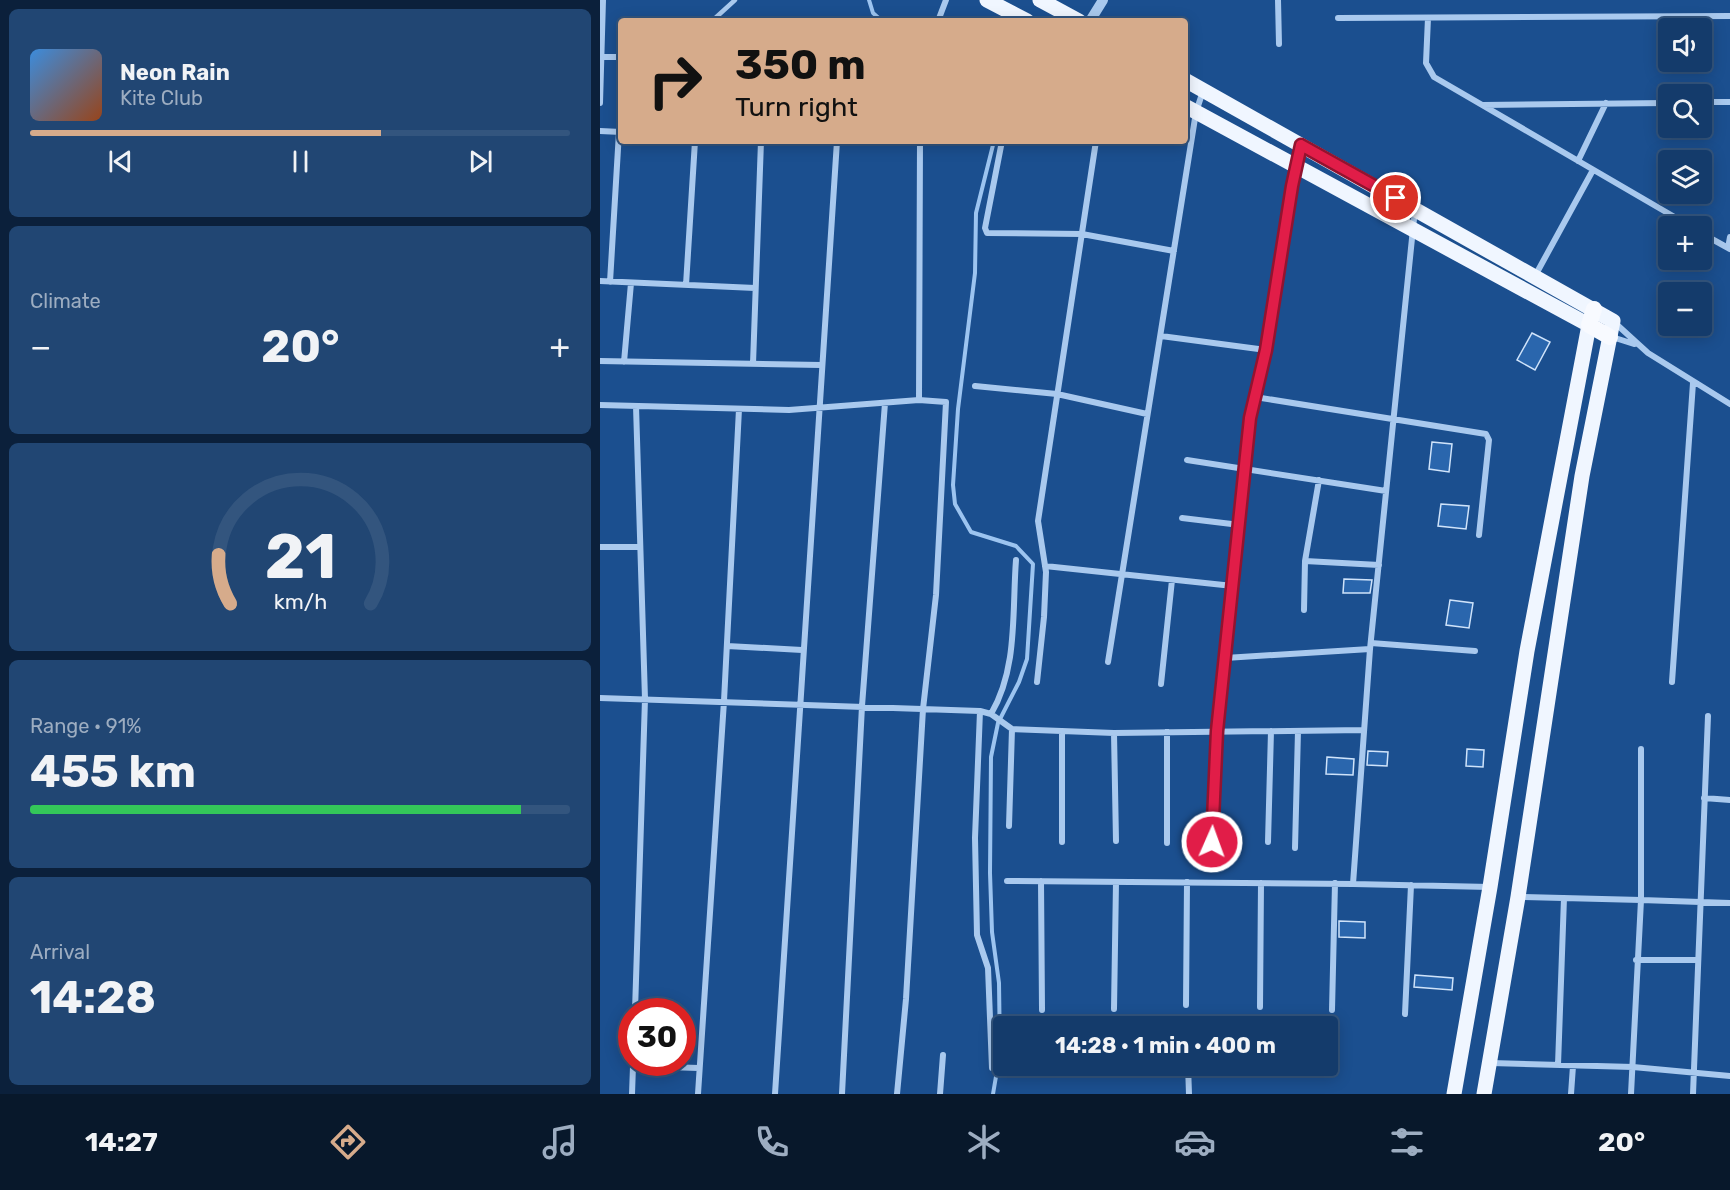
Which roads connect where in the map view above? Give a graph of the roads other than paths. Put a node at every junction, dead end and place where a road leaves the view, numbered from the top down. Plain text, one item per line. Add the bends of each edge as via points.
1 (603, 0) edge
2 (735, 0) edge
3 (946, 0) edge
4 (987, 0) edge
5 (1040, 0) edge
6 (1103, 0) edge
7 (1278, 0) edge
8 (1730, 16) edge
9 (715, 18) edge
10 (939, 18) edge
11 (1021, 18) edge
12 (1073, 18) edge
13 (1092, 18) edge
14 (1338, 18) dead end
15 (1428, 18) junction
16 (1279, 44) dead end
17 (601, 57) edge
18 (618, 57) edge
19 (1188, 82) edge
20 (1204, 91) junction
21 (1712, 102) edge
22 (1730, 102) edge
23 (600, 103) edge
24 (1606, 103) junction
25 (1658, 103) edge
26 (1482, 105) junction
27 (1191, 109) edge
28 (600, 131) edge
29 (618, 132) edge
30 (1188, 134) edge
31 (619, 144) edge
32 (694, 144) edge
33 (761, 144) edge
34 (837, 144) edge
35 (920, 144) edge
36 (1001, 144) edge
37 (1096, 144) edge
38 (1187, 144) edge
39 (1301, 145) junction
40 (1578, 161) junction
41 (1295, 166) junction
42 (1593, 170) junction
43 (1415, 209) junction
44 (1673, 216) edge
45 (1412, 229) junction
46 (1082, 234) junction
47 (1730, 237) edge
48 (1712, 238) edge
49 (1729, 248) edge
50 (1174, 251) junction
51 (1535, 276) junction
52 (600, 281) edge
53 (610, 282) junction
54 (631, 283) junction
55 (686, 285) junction
56 (755, 288) junction
57 (1594, 309) junction
58 (1589, 325) junction
59 (1611, 329) junction
60 (1161, 336) junction
61 (1638, 345) junction
62 (1266, 350) junction
63 (600, 361) edge
64 (624, 362) junction
65 (753, 364) junction
66 (820, 365) junction
67 (1693, 383) junction
68 (975, 386) dead end
69 (1057, 394) junction
70 (1255, 397) junction
71 (919, 400) junction
72 (885, 403) junction
73 (1730, 404) edge
74 (600, 405) edge
75 (636, 406) junction
76 (819, 408) junction
77 (739, 409) junction
78 (1147, 414) junction
79 (1393, 417) junction
80 (1187, 460) dead end
81 (1246, 469) junction
82 (1319, 480) junction
83 (1386, 491) junction
84 (1182, 518) dead end
85 (1240, 525) junction
86 (1479, 535) dead end
87 (600, 547) edge
88 (640, 547) junction
89 (1016, 560) dead end
90 (1305, 561) junction
91 (1379, 565) junction
92 (1045, 566) junction
93 (1120, 574) junction
94 (1172, 580) junction
95 (1233, 586) junction
96 (1304, 610) dead end
97 (727, 646) junction
98 (1371, 646) junction
99 (802, 650) junction
100 (1475, 651) dead end
101 (1225, 658) junction
102 (1108, 662) dead end
103 (1036, 682) dead end
104 (1672, 682) dead end
105 (1161, 684) dead end
106 (600, 698) edge
107 (645, 699) junction
108 (724, 701) junction
109 (799, 703) junction
110 (862, 706) junction
111 (923, 709) junction
112 (980, 711) junction
113 (993, 716) junction
114 (1708, 716) dead end
115 (1012, 729) junction
116 (1364, 730) junction
117 (1062, 731) junction
118 (1217, 731) junction
119 (1271, 731) junction
120 (1298, 731) junction
121 (1167, 732) junction
122 (1114, 733) junction
123 (1641, 748) dead end
124 (1704, 798) junction
125 (1730, 800) edge
126 (1009, 826) dead end
127 (1116, 841) dead end
128 (1062, 842) dead end
129 (1212, 842) dead end
130 (1268, 842) dead end
131 (1167, 843) dead end
132 (1295, 848) dead end
133 (1007, 881) dead end
134 (1041, 881) junction
135 (1116, 882) junction
136 (1187, 882) junction
137 (1261, 883) junction
138 (1335, 884) junction
139 (1353, 884) junction
140 (1411, 885) junction
141 (1490, 887) junction
142 (1518, 897) junction
143 (1564, 898) junction
144 (1641, 900) junction
145 (1700, 902) junction
146 (1730, 903) edge
147 (1636, 960) junction
148 (1698, 960) junction
149 (635, 998) edge
150 (1186, 1005) dead end
151 (1260, 1007) dead end
152 (1114, 1009) dead end
153 (1042, 1011) dead end
154 (1332, 1011) dead end
155 (1405, 1014) dead end
156 (943, 1055) dead end
157 (1489, 1063) junction
158 (1558, 1065) junction
159 (1573, 1066) junction
160 (696, 1068) edge
161 (699, 1068) junction
162 (992, 1068) dead end
163 (1633, 1068) junction
164 (1695, 1073) junction
165 (633, 1076) edge
166 (1188, 1076) edge
167 (1730, 1076) edge
168 (632, 1094) edge
169 (698, 1094) edge
170 (776, 1094) edge
171 (842, 1094) edge
172 (897, 1094) edge
173 (940, 1094) edge
174 (1189, 1094) edge
175 (1454, 1094) edge
176 (1484, 1094) edge
177 (1571, 1094) edge
178 (1631, 1094) edge
179 (1693, 1094) edge

1 - 17 street
2 - 9 lane
3 - 10 street
4 - 11 main road
5 - 12 main road
6 - 13 street
7 - 16 street
8 - 15 street
14 - 15 street
15 - 26 street via 1428,70
17 - 18 street
17 - 23 street
19 - 20 main road
20 - 27 street
20 - 39 main road
21 - 22 street
24 - 25 street
24 - 26 street
24 - 40 street
26 - 40 street
27 - 30 street
27 - 41 main road
28 - 29 street
31 - 53 street
32 - 55 street
33 - 56 street
34 - 66 street
35 - 71 street
36 - 46 street via 986,231
37 - 46 street
38 - 50 street
39 - 41 street
39 - 43 main road
40 - 42 street
41 - 45 main road
41 - 62 street
42 - 44 street
42 - 51 street
43 - 45 street
43 - 51 main road
45 - 58 main road
45 - 79 street
46 - 50 street
46 - 69 street
47 - 49 street
48 - 49 street
50 - 60 street
51 - 57 main road
52 - 53 street
53 - 54 street
54 - 55 street
54 - 64 street
55 - 56 street
56 - 65 street
57 - 58 highway
57 - 59 main road
58 - 59 highway
58 - 141 main road via 1527,651
59 - 61 street
59 - 61 street
59 - 142 main road via 1582,476
60 - 62 street
60 - 78 street
61 - 67 street
62 - 70 street
63 - 64 street
64 - 65 street
65 - 66 street
66 - 76 street
67 - 73 street
67 - 104 street
68 - 69 street
69 - 78 street
69 - 92 street via 1038,521
70 - 79 street
70 - 81 street
71 - 72 street
71 - 111 street via 943,401 946,405 936,595
72 - 76 street
72 - 110 street
74 - 75 street
75 - 77 street
75 - 88 street
76 - 77 street
76 - 99 street
77 - 97 street
78 - 93 street
79 - 83 street
79 - 86 street via 1486,434
80 - 81 street
81 - 82 street
81 - 85 street
82 - 83 street
82 - 90 street
83 - 91 street
84 - 85 street
85 - 95 street
87 - 88 street
88 - 107 street
89 - 113 street via 1009,666
90 - 91 street
90 - 96 street
91 - 98 street
92 - 93 street
92 - 103 street
93 - 94 street
93 - 102 street
94 - 95 street
94 - 105 street
95 - 101 street
97 - 99 street
97 - 108 street
98 - 100 street
98 - 101 street
98 - 116 street
99 - 109 street
101 - 118 street
106 - 107 street
107 - 108 street
107 - 149 street
108 - 109 street
108 - 161 street
109 - 110 street
109 - 170 street
110 - 111 street
110 - 171 street
111 - 112 street
111 - 172 street
112 - 113 street
112 - 162 street via 975,838 978,935 988,968
113 - 115 street
114 - 124 street
115 - 117 street
115 - 126 street
116 - 120 street
116 - 139 street
117 - 122 street
117 - 128 street
118 - 119 street
118 - 121 street
118 - 129 street
119 - 120 street
119 - 130 street
120 - 132 street
121 - 122 street
121 - 131 street
122 - 127 street
123 - 144 street
124 - 125 street
124 - 145 street
133 - 134 street
134 - 135 street
134 - 153 street
135 - 136 street
135 - 152 street
136 - 137 street
136 - 150 street
137 - 138 street
137 - 151 street
138 - 139 street
138 - 154 street
139 - 140 street
140 - 141 street
140 - 155 street
141 - 175 main road
142 - 143 street
142 - 157 main road
143 - 144 street
143 - 158 street
144 - 145 street
144 - 147 street
145 - 146 street
145 - 148 street
147 - 148 street
147 - 163 street
148 - 164 street
156 - 173 street
157 - 158 street
157 - 176 main road
158 - 159 street
159 - 163 street
159 - 177 street
160 - 161 street
161 - 169 street
163 - 164 street
163 - 178 street
164 - 167 street
164 - 179 street
165 - 168 street
166 - 174 street

